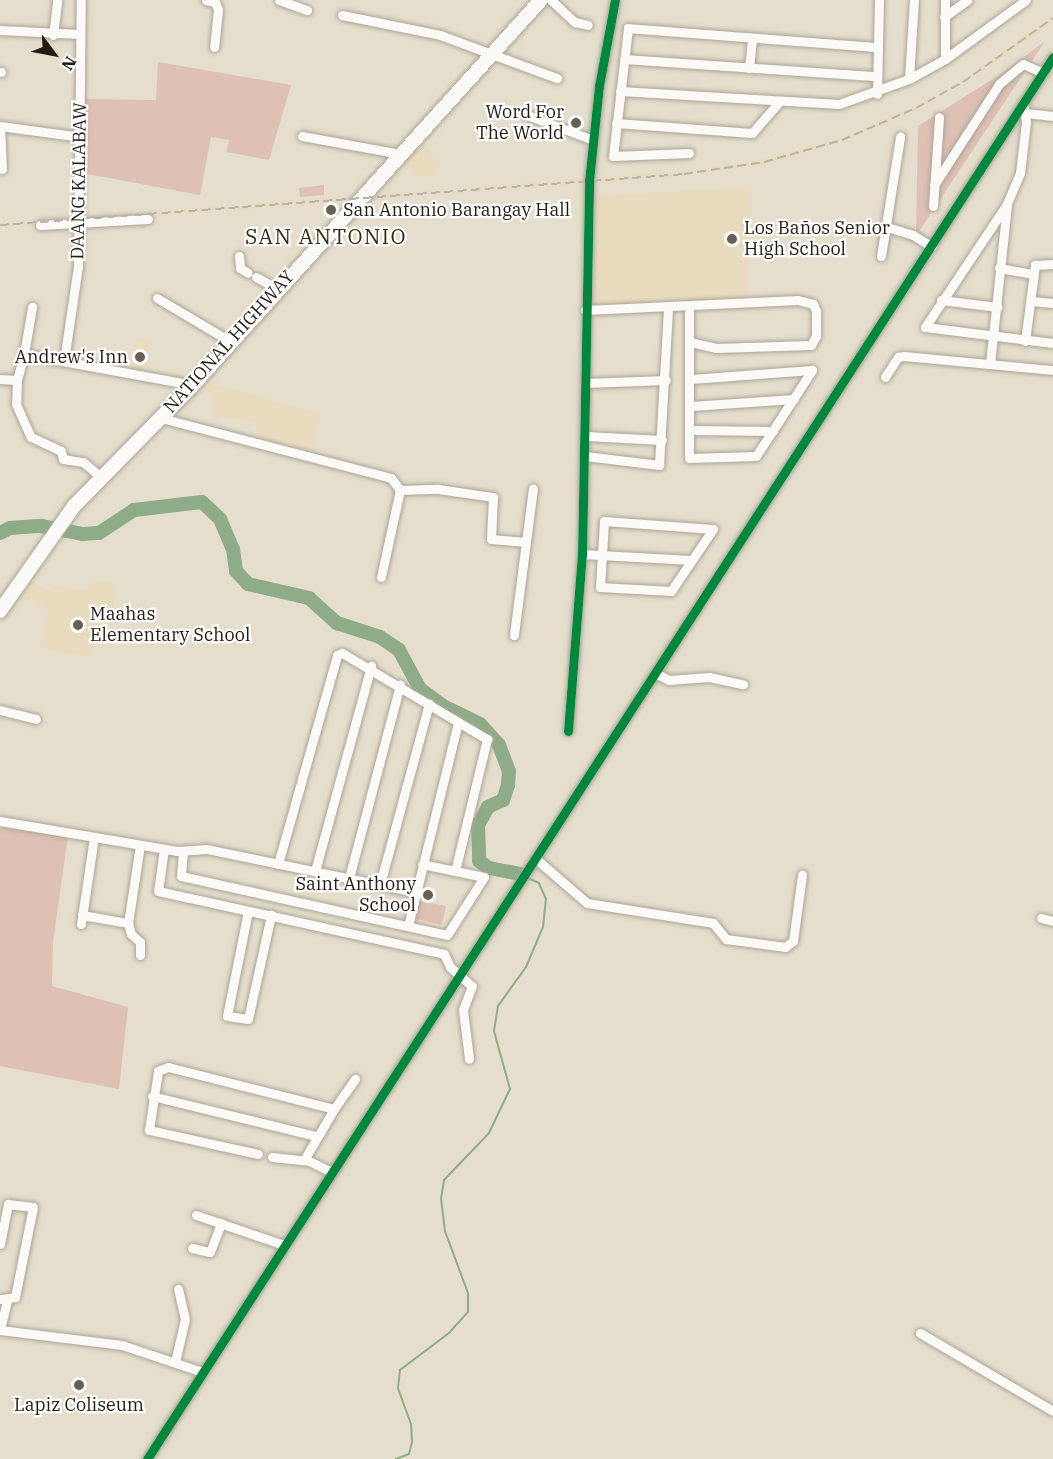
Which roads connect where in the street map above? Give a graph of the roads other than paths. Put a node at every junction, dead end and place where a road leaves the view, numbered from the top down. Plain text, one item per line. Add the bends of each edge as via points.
1 (57, 0) edge
2 (81, 0) edge
3 (206, 0) edge
4 (279, 0) edge
5 (541, 0) edge
6 (551, 0) edge
7 (615, 0) edge
8 (879, 0) edge
9 (914, 0) edge
10 (945, 0) edge
11 (967, 0) edge
12 (1026, 0) edge
13 (307, 10) dead end
14 (342, 15) dead end
15 (944, 17) junction
16 (588, 25) dead end
17 (0, 30) edge
18 (80, 34) junction
19 (53, 35) junction
20 (752, 39) junction
21 (214, 46) dead end
22 (877, 46) junction
23 (491, 55) junction
24 (1053, 57) edge
25 (624, 59) junction
26 (945, 59) junction
27 (749, 68) junction
28 (1043, 73) junction
29 (876, 76) junction
30 (557, 78) dead end
31 (909, 79) junction
32 (620, 91) junction
33 (877, 94) junction
34 (778, 103) junction
35 (1024, 108) junction
36 (527, 115) dead end
37 (1053, 116) edge
38 (939, 117) dead end
39 (616, 123) junction
40 (0, 126) edge
41 (302, 136) dead end
42 (81, 137) junction
43 (900, 137) dead end
44 (593, 140) junction
45 (689, 153) dead end
46 (401, 154) junction
47 (2, 169) dead end
48 (934, 185) junction
49 (1007, 204) junction
50 (933, 206) dead end
51 (148, 219) dead end
52 (78, 223) junction
53 (40, 225) dead end
54 (887, 227) junction
55 (932, 247) junction
56 (239, 256) dead end
57 (881, 256) dead end
58 (1053, 264) edge
59 (999, 268) junction
60 (1033, 274) junction
61 (278, 289) junction
62 (157, 298) dead end
63 (941, 300) junction
64 (1030, 301) junction
65 (1053, 303) edge
66 (998, 306) junction
67 (32, 307) dead end
68 (689, 308) junction
69 (668, 309) junction
70 (585, 310) junction
71 (994, 339) junction
72 (1025, 341) junction
73 (231, 342) junction
74 (691, 342) junction
75 (1053, 343) edge
76 (24, 354) junction
77 (64, 360) junction
78 (990, 364) junction
79 (1053, 370) edge
80 (885, 377) dead end
81 (0, 379) edge
82 (692, 379) junction
83 (17, 380) junction
84 (666, 380) junction
85 (585, 383) junction
86 (193, 385) junction
87 (794, 399) junction
88 (691, 406) junction
89 (161, 418) junction
90 (691, 430) junction
91 (773, 431) junction
92 (586, 436) junction
93 (662, 440) junction
94 (585, 456) junction
95 (101, 477) junction
96 (533, 488) dead end
97 (400, 490) junction
98 (526, 542) junction
99 (582, 555) junction
100 (601, 556) junction
101 (691, 560) junction
102 (381, 576) dead end
103 (0, 611) edge
104 (514, 635) dead end
105 (371, 666) junction
106 (655, 673) junction
107 (743, 684) dead end
108 (400, 685) junction
109 (429, 704) junction
110 (0, 710) edge
111 (36, 719) dead end
112 (458, 723) junction
113 (568, 731) dead end
114 (0, 821) edge
115 (94, 837) junction
116 (140, 845) junction
117 (164, 849) junction
118 (183, 852) junction
119 (535, 860) junction
120 (278, 864) junction
121 (422, 864) junction
122 (315, 871) junction
123 (455, 871) junction
124 (802, 875) dead end
125 (349, 878) junction
126 (380, 884) junction
127 (415, 892) junction
128 (248, 911) junction
129 (271, 915) junction
130 (1041, 918) dead end
131 (1053, 921) edge
132 (128, 922) junction
133 (408, 926) junction
134 (141, 955) dead end
135 (459, 977) junction
136 (469, 1059) dead end
137 (355, 1079) dead end
138 (152, 1096) junction
139 (334, 1110) junction
140 (316, 1136) junction
141 (258, 1154) dead end
142 (272, 1157) dead end
143 (304, 1160) junction
144 (332, 1172) junction
145 (3, 1209) edge
146 (196, 1215) dead end
147 (221, 1223) junction
148 (0, 1244) edge
149 (284, 1245) junction
150 (192, 1248) dead end
151 (178, 1289) dead end
152 (2, 1301) edge
153 (0, 1329) edge
154 (920, 1333) dead end
155 (175, 1362) junction
156 (202, 1372) junction
157 (1053, 1411) edge
158 (147, 1459) edge

1 - 19 street
2 - 18 street, DAANG KALABAW
3 - 21 street via 215,2 218,10
4 - 13 street
5 - 23 main road, NATIONAL HIGHWAY
6 - 16 street via 575,22
7 - 44 street
8 - 22 street
9 - 31 street
10 - 15 street
11 - 15 street
12 - 26 street
14 - 23 street via 440,35
15 - 26 street
17 - 19 street
18 - 19 street
18 - 42 street, DAANG KALABAW
20 - 22 street
20 - 25 street via 628,28
20 - 27 street
22 - 29 street
23 - 30 street
23 - 46 main road, NATIONAL HIGHWAY
24 - 28 street
25 - 27 street
25 - 32 street
26 - 31 street
27 - 29 street
28 - 35 street
28 - 48 street via 1023,64 999,84
29 - 33 street
31 - 33 street
32 - 34 street
32 - 39 street
33 - 34 street via 839,104
34 - 39 street via 752,133
35 - 37 street
35 - 49 street via 1020,173
35 - 55 street
36 - 44 street
38 - 48 street
39 - 45 street via 616,159
40 - 42 street
40 - 47 street
41 - 46 street
42 - 52 street, DAANG KALABAW
43 - 54 street
44 - 70 street
46 - 61 main road, NATIONAL HIGHWAY
48 - 50 street
49 - 59 street
49 - 63 street
51 - 52 street
52 - 53 street
52 - 77 street, DAANG KALABAW via 78,266
54 - 55 street via 913,235
54 - 57 street
55 - 106 street via 836,389
56 - 61 street via 240,268
58 - 60 street via 1035,265
59 - 60 street
59 - 66 street
60 - 64 street
61 - 73 main road, NATIONAL HIGHWAY
62 - 73 street
63 - 66 street
63 - 71 street via 925,327
64 - 65 street
64 - 72 street
66 - 71 street
67 - 76 street
68 - 69 street
68 - 74 street
68 - 74 street via 798,300 813,304 817,322 811,345 716,348
69 - 70 street
69 - 84 street
70 - 85 street
71 - 72 street
71 - 78 street
72 - 75 street
73 - 86 main road, NATIONAL HIGHWAY
74 - 82 street
76 - 77 street
76 - 83 street
77 - 86 street
78 - 79 street
78 - 80 street via 898,357
81 - 83 street
82 - 87 street via 812,370
82 - 88 street
83 - 95 street via 16,404 31,437 62,451 63,459 83,462
84 - 85 street
84 - 93 street
85 - 92 street
86 - 89 main road, NATIONAL HIGHWAY
87 - 88 street
87 - 91 street
88 - 90 street
89 - 95 main road, NATIONAL HIGHWAY
89 - 97 street via 391,478
90 - 91 street
90 - 91 street via 689,458 756,456
92 - 93 street
92 - 94 street
93 - 94 street via 659,465
94 - 99 street
95 - 103 main road, NATIONAL HIGHWAY via 63,520
96 - 98 street
97 - 98 street via 489,495 494,503 491,539
97 - 102 street
98 - 104 street
99 - 100 street
99 - 113 street
100 - 101 street
100 - 101 street via 600,586 672,591
100 - 101 street via 603,521 713,529
105 - 108 street
105 - 120 street via 342,653 338,655
105 - 122 street
106 - 107 street via 669,680 709,677
106 - 119 street
108 - 109 street
108 - 125 street
109 - 112 street
109 - 126 street
110 - 111 street
112 - 121 street
112 - 123 street via 487,739
114 - 115 street
115 - 116 street
115 - 132 street via 81,920
116 - 117 street
116 - 132 street
117 - 118 street
117 - 128 street via 158,891
118 - 120 street via 207,849
118 - 133 street via 180,876
119 - 124 street via 587,903 713,923 726,939 785,947 793,941
119 - 135 street
120 - 122 street
121 - 123 street
121 - 127 street
122 - 125 street
123 - 133 street via 484,877 447,935
125 - 126 street
126 - 127 street
127 - 133 street
128 - 129 street
128 - 129 street via 227,1016 248,1019
129 - 135 street via 441,952
130 - 131 street
132 - 134 street via 131,934 140,942
135 - 136 street via 472,986 463,1010
135 - 144 street
137 - 139 street
138 - 139 street via 158,1071 168,1067
138 - 140 street
138 - 141 street via 149,1130
139 - 140 street
140 - 143 street
142 - 143 street
143 - 144 street
144 - 149 street
145 - 148 street
145 - 152 street via 12,1202 34,1209 15,1298
146 - 147 street
147 - 149 street
147 - 150 street via 210,1252
149 - 156 street
151 - 155 street via 184,1319
152 - 153 street
153 - 155 street via 122,1345
154 - 157 street
155 - 156 street
156 - 158 street

